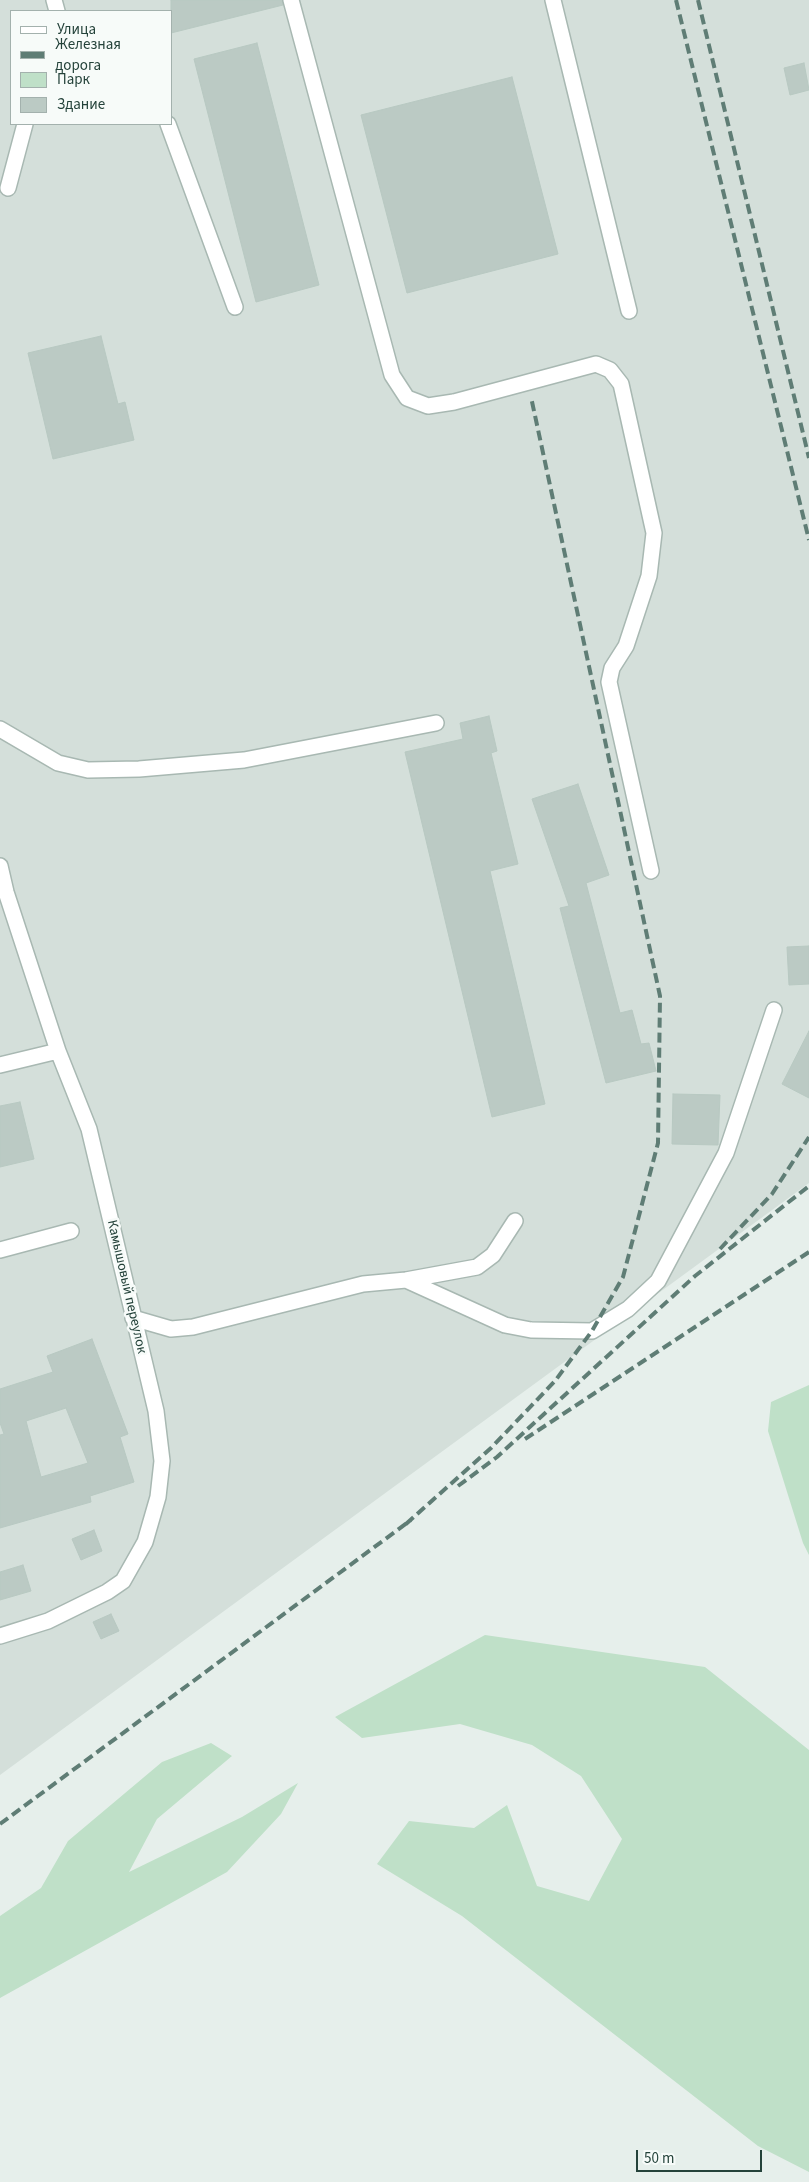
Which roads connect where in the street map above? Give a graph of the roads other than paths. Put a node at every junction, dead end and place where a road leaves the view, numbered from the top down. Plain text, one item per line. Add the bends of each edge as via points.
1 (291, 0) edge
2 (553, 0) edge
3 (25, 125) edge
4 (168, 125) edge
5 (8, 188) dead end
6 (235, 306) dead end
7 (629, 311) dead end
8 (436, 723) dead end
9 (0, 729) edge
10 (0, 866) edge
11 (651, 871) dead end
12 (774, 1010) dead end
13 (58, 1051) junction
14 (0, 1065) edge
15 (515, 1221) dead end
16 (71, 1230) dead end
17 (0, 1250) edge
18 (406, 1280) junction
19 (133, 1318) junction
20 (0, 1636) edge

1 - 11 lane via 392,375 407,398 428,406 454,402 596,364 610,370 621,384 654,533 649,576 626,646 612,668 609,682
2 - 7 lane
3 - 5 lane
4 - 6 lane
8 - 9 lane via 244,760 88,770 58,763
10 - 13 lane, Камышовый переулок
12 - 18 lane via 726,1153 658,1280 628,1309 592,1331 531,1330 505,1325
13 - 14 lane
13 - 19 lane, Камышовый переулок via 89,1129
15 - 18 lane via 492,1255 477,1267
16 - 17 lane
18 - 19 lane via 363,1284 193,1328 171,1329
19 - 20 lane, Камышовый переулок via 156,1411 162,1461 158,1496 145,1542 123,1581 107,1592 48,1620

